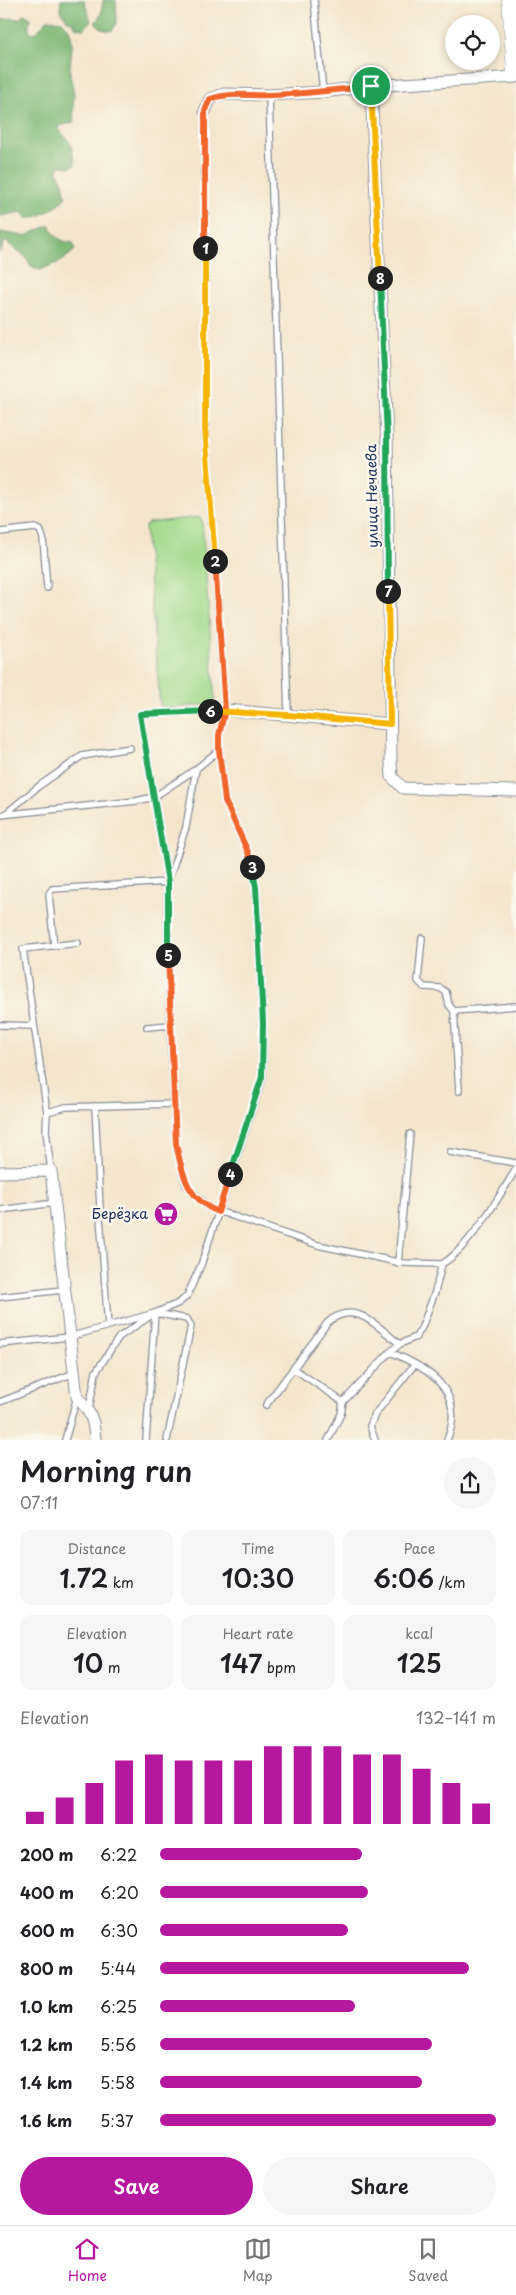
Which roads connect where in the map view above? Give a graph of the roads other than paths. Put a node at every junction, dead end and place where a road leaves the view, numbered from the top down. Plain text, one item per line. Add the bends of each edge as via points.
1 (314, 0) edge
2 (512, 0) edge
3 (516, 73) edge
4 (516, 77) edge
5 (371, 86) junction
6 (323, 92) junction
7 (269, 95) junction
8 (205, 111) joint
9 (0, 532) edge
10 (48, 588) dead end
11 (225, 710) junction
12 (288, 715) junction
13 (390, 724) junction
14 (130, 748) dead end
15 (219, 750) junction
16 (196, 769) junction
17 (516, 791) edge
18 (154, 797) junction
19 (2, 815) edge
20 (168, 882) junction
21 (422, 938) dead end
22 (78, 943) dead end
23 (54, 946) junction
24 (516, 1006) edge
25 (454, 1011) junction
26 (0, 1025) edge
27 (170, 1025) junction
28 (34, 1026) junction
29 (147, 1027) dead end
30 (459, 1091) dead end
31 (174, 1104) junction
32 (95, 1106) junction
33 (47, 1112) junction
34 (410, 1134) dead end
35 (450, 1152) dead end
36 (516, 1163) edge
37 (516, 1169) edge
38 (0, 1172) edge
39 (51, 1172) junction
40 (55, 1203) junction
41 (100, 1208) dead end
42 (0, 1210) edge
43 (218, 1212) junction
44 (100, 1217) dead end
45 (398, 1262) junction
46 (442, 1264) junction
47 (63, 1290) junction
48 (0, 1297) edge
49 (155, 1313) junction
50 (108, 1326) junction
51 (69, 1337) junction
52 (0, 1344) edge
53 (400, 1344) junction
54 (390, 1352) junction
55 (415, 1364) junction
56 (293, 1368) junction
57 (74, 1373) junction
58 (77, 1397) junction
59 (0, 1402) edge
60 (343, 1402) junction
61 (266, 1405) dead end
62 (88, 1410) junction
63 (65, 1440) edge
64 (95, 1440) edge
65 (146, 1440) edge
66 (168, 1440) edge
67 (328, 1440) edge
68 (375, 1440) edge
69 (447, 1440) edge

1 - 6 lane
2 - 3 main road
4 - 5 street
5 - 6 street
5 - 13 street, улица Нечаева via 387,439
6 - 7 street
7 - 8 street via 224,94 210,99
7 - 12 lane
8 - 11 lane via 205,428
9 - 10 lane via 40,530
11 - 12 street
11 - 15 lane
11 - 18 lane via 140,714
12 - 13 street
13 - 17 street, улица Нечаева via 392,777 403,788
14 - 19 lane via 82,756
15 - 16 lane
15 - 43 lane via 225,801 248,852 254,878 263,1057 262,1077
16 - 18 lane
16 - 20 lane via 186,827
18 - 19 lane
18 - 20 lane
20 - 23 lane via 52,889 49,894
20 - 27 lane
21 - 25 lane via 418,981 424,987 440,988 446,992
22 - 23 lane
23 - 28 lane via 23,949
24 - 25 lane
25 - 30 lane
26 - 28 lane
27 - 29 lane
27 - 31 lane
28 - 33 lane
31 - 32 lane
31 - 43 lane via 176,1144 186,1185 201,1202
32 - 33 lane via 66,1107
32 - 41 lane
33 - 39 lane
34 - 45 lane
35 - 36 lane
37 - 46 lane via 496,1202 460,1249
38 - 39 street
39 - 40 street
40 - 42 lane
40 - 47 street
43 - 45 lane via 318,1246
43 - 49 lane via 187,1296
44 - 50 lane
45 - 46 lane
46 - 53 lane via 422,1327 416,1336
47 - 48 lane
47 - 51 street
49 - 50 lane
49 - 62 lane via 119,1337 96,1372
49 - 65 lane
49 - 66 lane via 188,1319 191,1326
50 - 51 lane
51 - 52 lane
51 - 57 street
53 - 54 lane
53 - 56 lane via 359,1313 346,1312 328,1322
54 - 55 lane
54 - 60 lane
55 - 68 lane via 375,1414 370,1426
55 - 69 lane via 443,1385 451,1397 451,1430
56 - 60 lane
56 - 61 lane
57 - 58 street
57 - 59 lane
58 - 62 street
58 - 63 lane
60 - 67 lane via 341,1414
62 - 64 street via 94,1420

